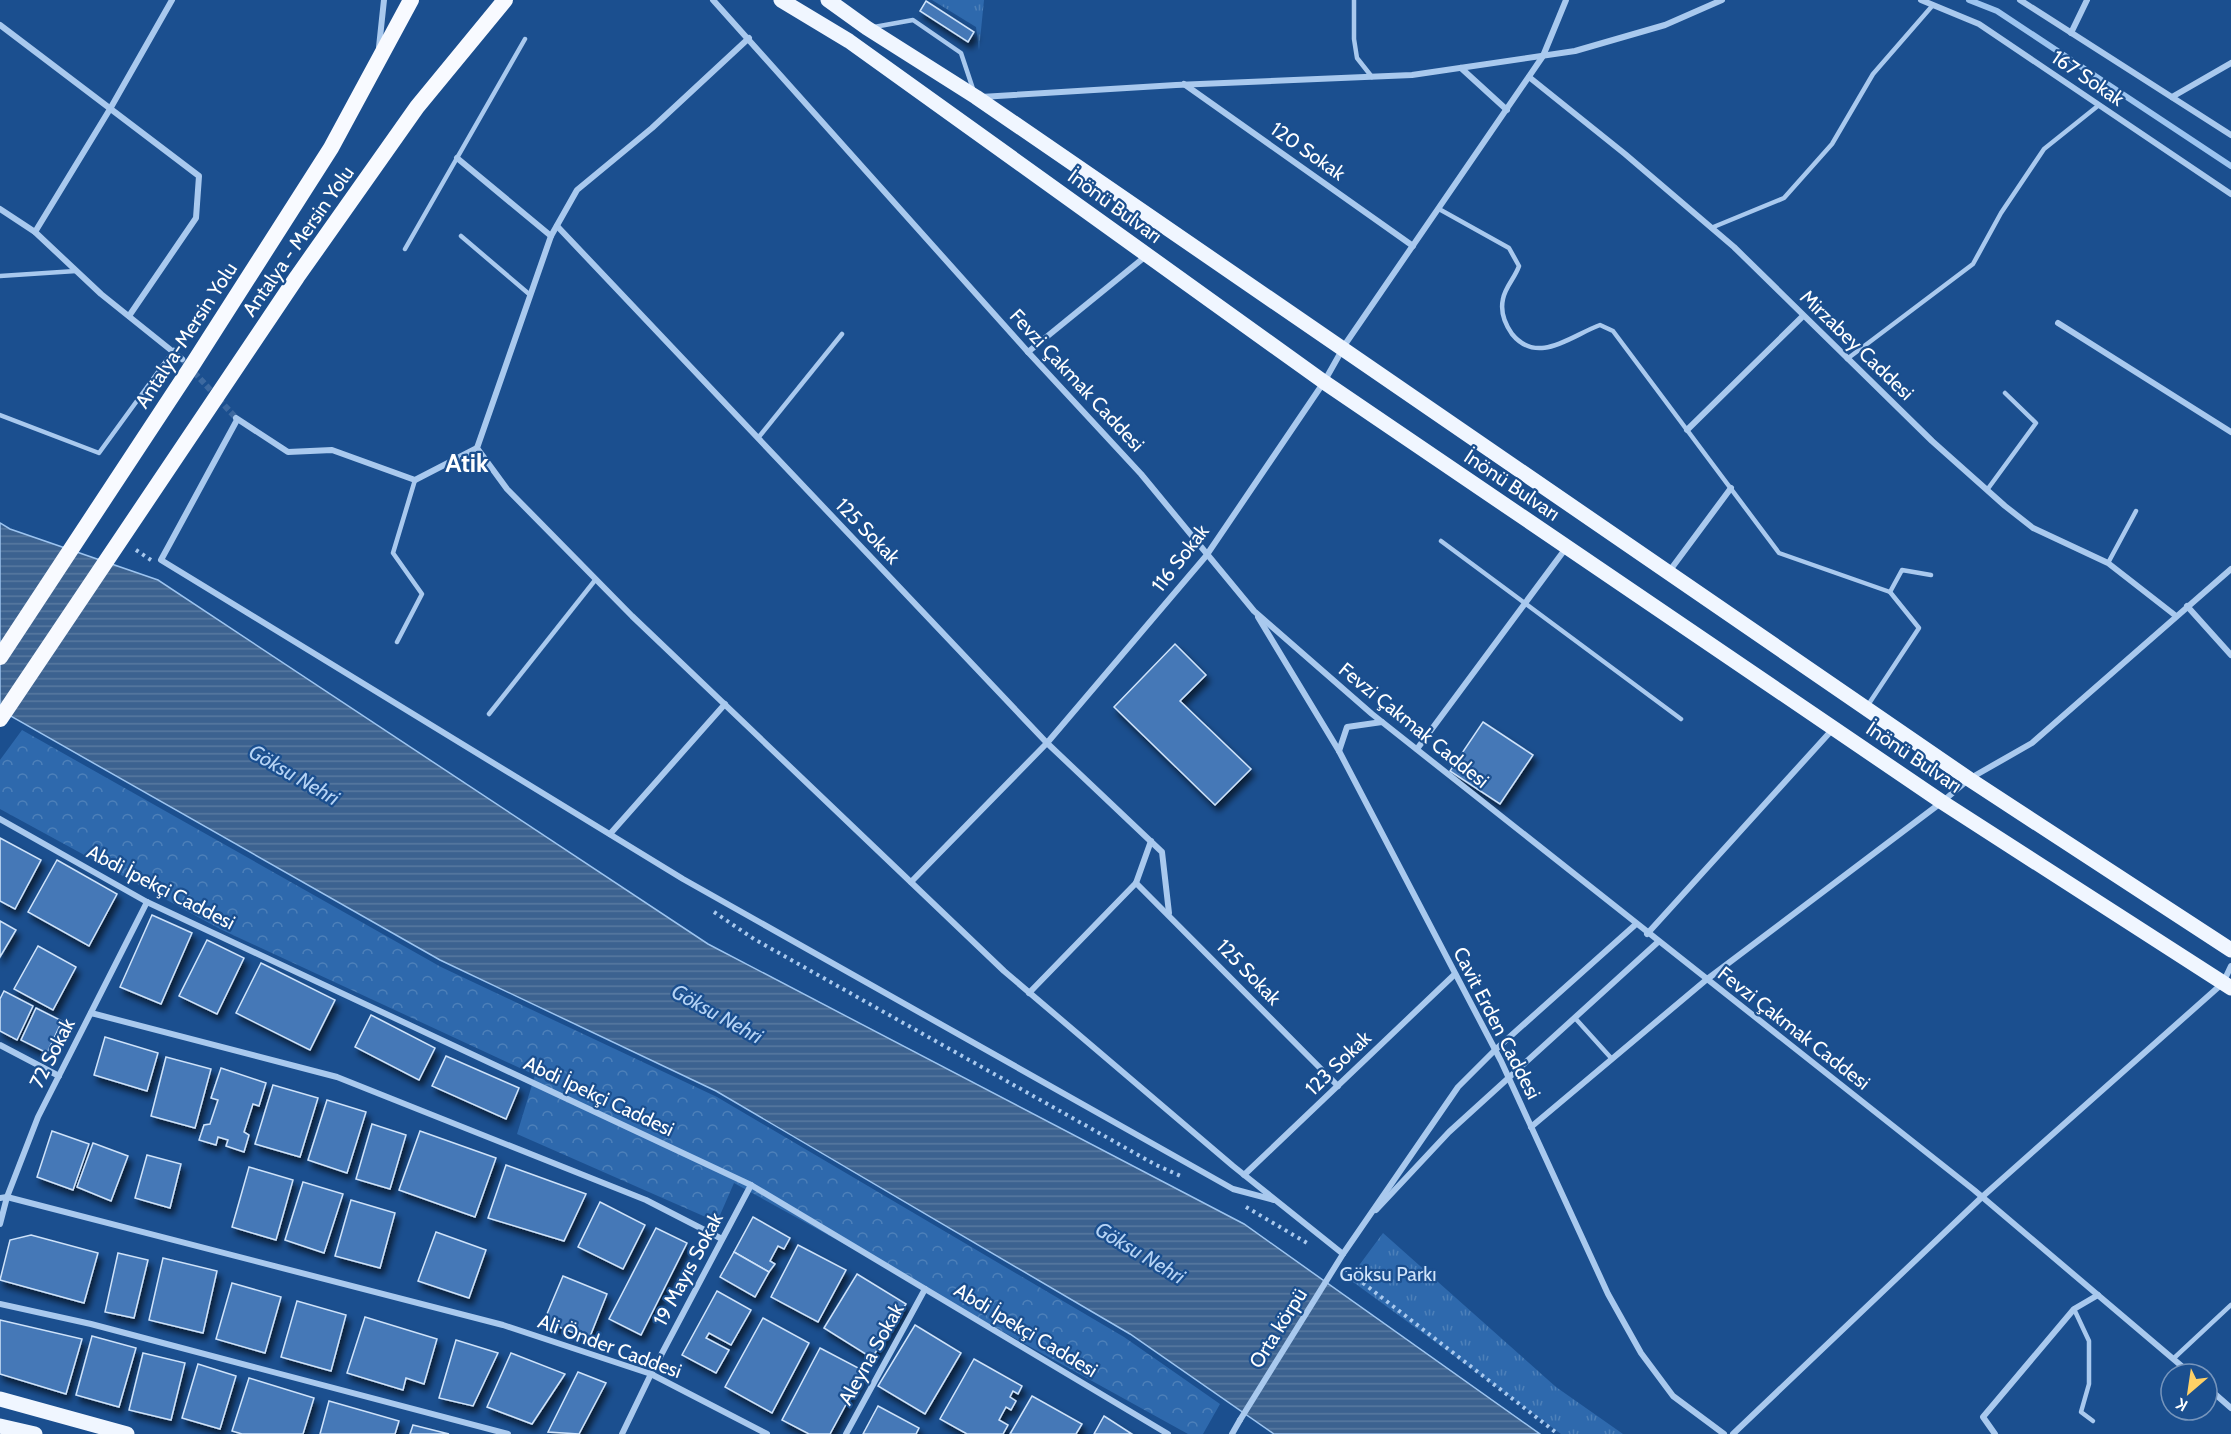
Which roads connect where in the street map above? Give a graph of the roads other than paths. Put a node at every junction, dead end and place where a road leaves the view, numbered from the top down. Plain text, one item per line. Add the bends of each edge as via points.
1 (172, 0) edge
2 (384, 0) edge
3 (411, 0) edge
4 (505, 0) edge
5 (713, 0) edge
6 (781, 0) edge
7 (828, 0) edge
8 (1354, 0) edge
9 (1566, 0) edge
10 (1722, 0) edge
11 (1921, 0) edge
12 (2020, 0) edge
13 (2087, 0) edge
14 (1933, 5) junction
15 (0, 25) edge
16 (867, 28) junction
17 (2071, 33) junction
18 (749, 38) junction
19 (525, 39) dead end
20 (1543, 56) junction
21 (378, 62) junction
22 (2231, 63) edge
23 (1461, 68) junction
24 (1372, 77) junction
25 (1529, 77) junction
26 (1184, 84) junction
27 (975, 97) junction
28 (2172, 97) junction
29 (2099, 105) junction
30 (110, 109) junction
31 (1507, 110) junction
32 (2231, 135) edge
33 (457, 158) junction
34 (2231, 194) edge
35 (0, 209) edge
36 (1439, 209) junction
37 (557, 226) junction
38 (1711, 228) junction
39 (35, 232) junction
40 (461, 236) dead end
41 (551, 236) junction
42 (1413, 246) junction
43 (405, 249) dead end
44 (1147, 255) junction
45 (76, 271) junction
46 (0, 276) edge
47 (529, 294) junction
48 (129, 316) junction
49 (1803, 316) junction
50 (2058, 323) dead end
51 (842, 333) dead end
52 (1342, 349) junction
53 (174, 350) junction
54 (1028, 352) junction
55 (182, 359) tunnel mouth
56 (1847, 359) junction
57 (1324, 382) junction
58 (2005, 393) dead end
59 (0, 415) edge
60 (1687, 430) junction
61 (2231, 432) edge
62 (758, 438) junction
63 (477, 448) junction
64 (415, 480) junction
65 (1731, 488) junction
66 (1987, 490) junction
67 (2136, 511) dead end
68 (1441, 541) dead end
69 (1567, 547) junction
70 (1206, 556) junction
71 (2108, 563) junction
72 (2231, 569) edge
73 (1668, 573) junction
74 (1931, 575) dead end
75 (596, 579) junction
76 (1890, 592) junction
77 (1525, 603) junction
78 (2187, 606) junction
79 (1254, 611) junction
80 (2176, 616) junction
81 (397, 642) dead end
82 (2231, 655) edge
83 (0, 657) edge
84 (725, 704) junction
85 (1866, 708) junction
86 (489, 714) dead end
87 (0, 718) edge
88 (1681, 719) dead end
89 (1382, 722) junction
90 (1833, 728) junction
91 (1047, 743) junction
92 (1417, 749) junction
93 (1339, 751) junction
94 (1969, 779) junction
95 (1942, 802) junction
96 (0, 819) edge
97 (609, 834) junction
98 (1151, 841) junction
99 (911, 882) junction
100 (1136, 883) junction
101 (147, 902) junction
102 (1169, 913) junction
103 (1635, 925) junction
104 (1647, 934) junction
105 (1658, 942) junction
106 (2231, 950) edge
107 (2231, 966) edge
108 (1455, 974) junction
109 (1706, 980) junction
110 (2227, 985) edge
111 (1029, 993) junction
112 (91, 1013) junction
113 (1575, 1018) junction
114 (0, 1045) edge
115 (1495, 1050) junction
116 (1612, 1059) junction
117 (59, 1076) junction
118 (1508, 1078) junction
119 (1338, 1086) junction
120 (1531, 1127) junction
121 (1244, 1175) junction
122 (751, 1185) junction
123 (3, 1197) edge
124 (1982, 1197) junction
125 (1278, 1202) junction
126 (0, 1224) edge
127 (1361, 1226) junction
128 (722, 1239) junction
129 (1343, 1254) junction
130 (925, 1289) junction
131 (2098, 1295) junction
132 (0, 1304) edge
133 (2231, 1305) edge
134 (2074, 1309) junction
135 (2173, 1359) junction
136 (2177, 1362) edge
137 (651, 1374) junction
138 (2219, 1398) edge
139 (0, 1399) edge
140 (2231, 1408) edge
141 (2093, 1421) dead end
142 (0, 1426) edge
143 (34, 1434) edge
144 (127, 1434) edge
145 (508, 1434) edge
146 (622, 1434) edge
147 (767, 1434) edge
148 (846, 1434) edge
149 (1168, 1434) edge
150 (1232, 1434) edge
151 (1724, 1434) edge
152 (1733, 1434) edge
153 (1995, 1434) edge

1 - 30 street
2 - 21 street
3 - 21 highway, Antalya-Mersin Yolu
4 - 87 highway, Antalya - Mersin Yolu via 417,107 297,277
5 - 18 street, Fevzi Çakmak Caddesi
6 - 44 main road, İnönü Bulvarı via 849,41
7 - 16 main road, İnönü Bulvarı
8 - 24 lane via 1357,58
9 - 20 street, 116 Sokak
10 - 20 street via 1665,25 1575,51
11 - 14 street, 167 Sokak
12 - 17 street
13 - 17 street
14 - 29 street, 167 Sokak via 1979,24
14 - 38 lane via 1873,74 1832,144 1784,198
15 - 30 street
16 - 27 main road, İnönü Bulvarı
16 - 27 lane via 914,20 961,53
17 - 28 street
18 - 37 street via 652,128 577,190
18 - 54 street, Fevzi Çakmak Caddesi
19 - 33 lane
20 - 23 street
20 - 25 street, 116 Sokak
21 - 83 highway, Antalya-Mersin Yolu via 331,148
22 - 28 street
23 - 24 street
23 - 31 street
24 - 26 street
25 - 31 street, 116 Sokak
25 - 38 street, Mirzabey Caddesi
26 - 27 street
26 - 42 street, 120 Sokak
27 - 52 main road, İnönü Bulvarı
28 - 32 street
29 - 34 street, 167 Sokak
29 - 56 lane via 2044,148 1973,264
30 - 39 street
30 - 48 street via 199,176 196,218
31 - 36 street, 116 Sokak
33 - 41 street
33 - 43 lane
35 - 39 street
36 - 42 street, 116 Sokak
36 - 60 lane via 1509,248 1518,266 1503,300 1503,313 1515,337 1526,345 1552,348 1600,325 1614,331
37 - 41 street
37 - 62 street, 125 Sokak
38 - 49 street, Mirzabey Caddesi
39 - 45 street
40 - 47 lane
41 - 47 street
42 - 52 street, 116 Sokak
44 - 54 street
44 - 57 main road, İnönü Bulvarı
45 - 46 lane
45 - 48 street
47 - 63 street
48 - 53 street
49 - 56 street, Mirzabey Caddesi
49 - 60 street
50 - 61 street
51 - 62 lane
52 - 57 street, 116 Sokak
52 - 73 main road, İnönü Bulvarı
53 - 55 street
53 - 59 lane via 99,453
54 - 70 street, Fevzi Çakmak Caddesi via 1140,474
56 - 66 street, Mirzabey Caddesi
57 - 69 main road, İnönü Bulvarı
57 - 70 street, 116 Sokak
58 - 66 lane via 2036,423
60 - 65 lane
62 - 91 street, 125 Sokak
63 - 64 street
63 - 75 street via 507,489
64 - 81 lane via 393,553 422,594
64 - 97 street via 332,450 288,452 236,419 161,560
65 - 73 street
65 - 76 lane via 1779,553
66 - 71 street, Mirzabey Caddesi via 2033,528
67 - 71 lane
68 - 77 lane
69 - 77 street
69 - 90 main road, İnönü Bulvarı
70 - 79 street, Fevzi Çakmak Caddesi
70 - 91 street, 116 Sokak
71 - 80 street, Mirzabey Caddesi
72 - 78 street
73 - 85 main road, İnönü Bulvarı
74 - 76 lane via 1902,570
75 - 84 street
75 - 86 lane
76 - 85 lane via 1919,628
77 - 88 lane
77 - 92 street
78 - 80 street
78 - 82 street
79 - 89 street, Fevzi Çakmak Caddesi
79 - 93 street, Cavit Erden Caddesi
80 - 94 street via 2032,743
84 - 97 street
84 - 99 street
85 - 94 main road, İnönü Bulvarı
89 - 92 street, Fevzi Çakmak Caddesi
89 - 93 street via 1347,727
90 - 95 main road, İnönü Bulvarı
90 - 104 street
91 - 98 street, 125 Sokak
91 - 99 street, 116 Sokak
92 - 103 street, Fevzi Çakmak Caddesi
93 - 108 street, Cavit Erden Caddesi
94 - 95 street
94 - 106 main road, İnönü Bulvarı
95 - 109 street
95 - 110 main road, İnönü Bulvarı
96 - 101 street, Abdi İpekçi Caddesi
97 - 125 street via 1233,1189
98 - 100 street
98 - 102 street, 125 Sokak via 1162,852
99 - 111 street
100 - 102 street, 125 Sokak
100 - 111 street
101 - 112 street, 72 Sokak
101 - 122 street, Abdi İpekçi Caddesi
102 - 119 street, 125 Sokak
103 - 104 street, Fevzi Çakmak Caddesi
103 - 115 street
104 - 105 street, Fevzi Çakmak Caddesi
105 - 109 street, Fevzi Çakmak Caddesi
105 - 113 street
107 - 110 street
108 - 115 street, Cavit Erden Caddesi
108 - 119 street, 123 Sokak
109 - 116 street
109 - 124 street, Fevzi Çakmak Caddesi
110 - 124 street
111 - 121 street
112 - 117 street, 72 Sokak
112 - 128 street via 338,1077 646,1200
113 - 116 lane
113 - 118 street
114 - 117 street
115 - 118 street, Cavit Erden Caddesi
115 - 127 street via 1458,1087
116 - 120 street
117 - 123 street, 72 Sokak
118 - 120 street, Cavit Erden Caddesi
118 - 127 street via 1449,1132
119 - 121 street, 123 Sokak
120 - 151 street, Cavit Erden Caddesi via 1608,1294 1641,1353 1673,1396
121 - 125 street
122 - 128 street, 19 Mayıs Sokak
122 - 130 street, Abdi İpekçi Caddesi
123 - 126 street, 72 Sokak
123 - 137 street, Ali Önder Caddesi via 504,1325
124 - 131 street, Fevzi Çakmak Caddesi
124 - 152 street
125 - 129 street
127 - 129 street, Orta körpü
128 - 137 street, 19 Mayıs Sokak
129 - 150 street, Orta körpü, bridge
130 - 148 street, Aleyna Sokak
130 - 149 street, Abdi İpekçi Caddesi
131 - 134 street
131 - 135 street, Fevzi Çakmak Caddesi
132 - 145 street via 91,1324
133 - 135 lane
134 - 141 lane via 2089,1341 2089,1384 2081,1412
134 - 153 street via 1983,1417
135 - 136 street, Fevzi Çakmak Caddesi
137 - 146 street, 19 Mayıs Sokak
137 - 147 street, Ali Önder Caddesi
138 - 140 street
139 - 144 main road
142 - 143 main road

